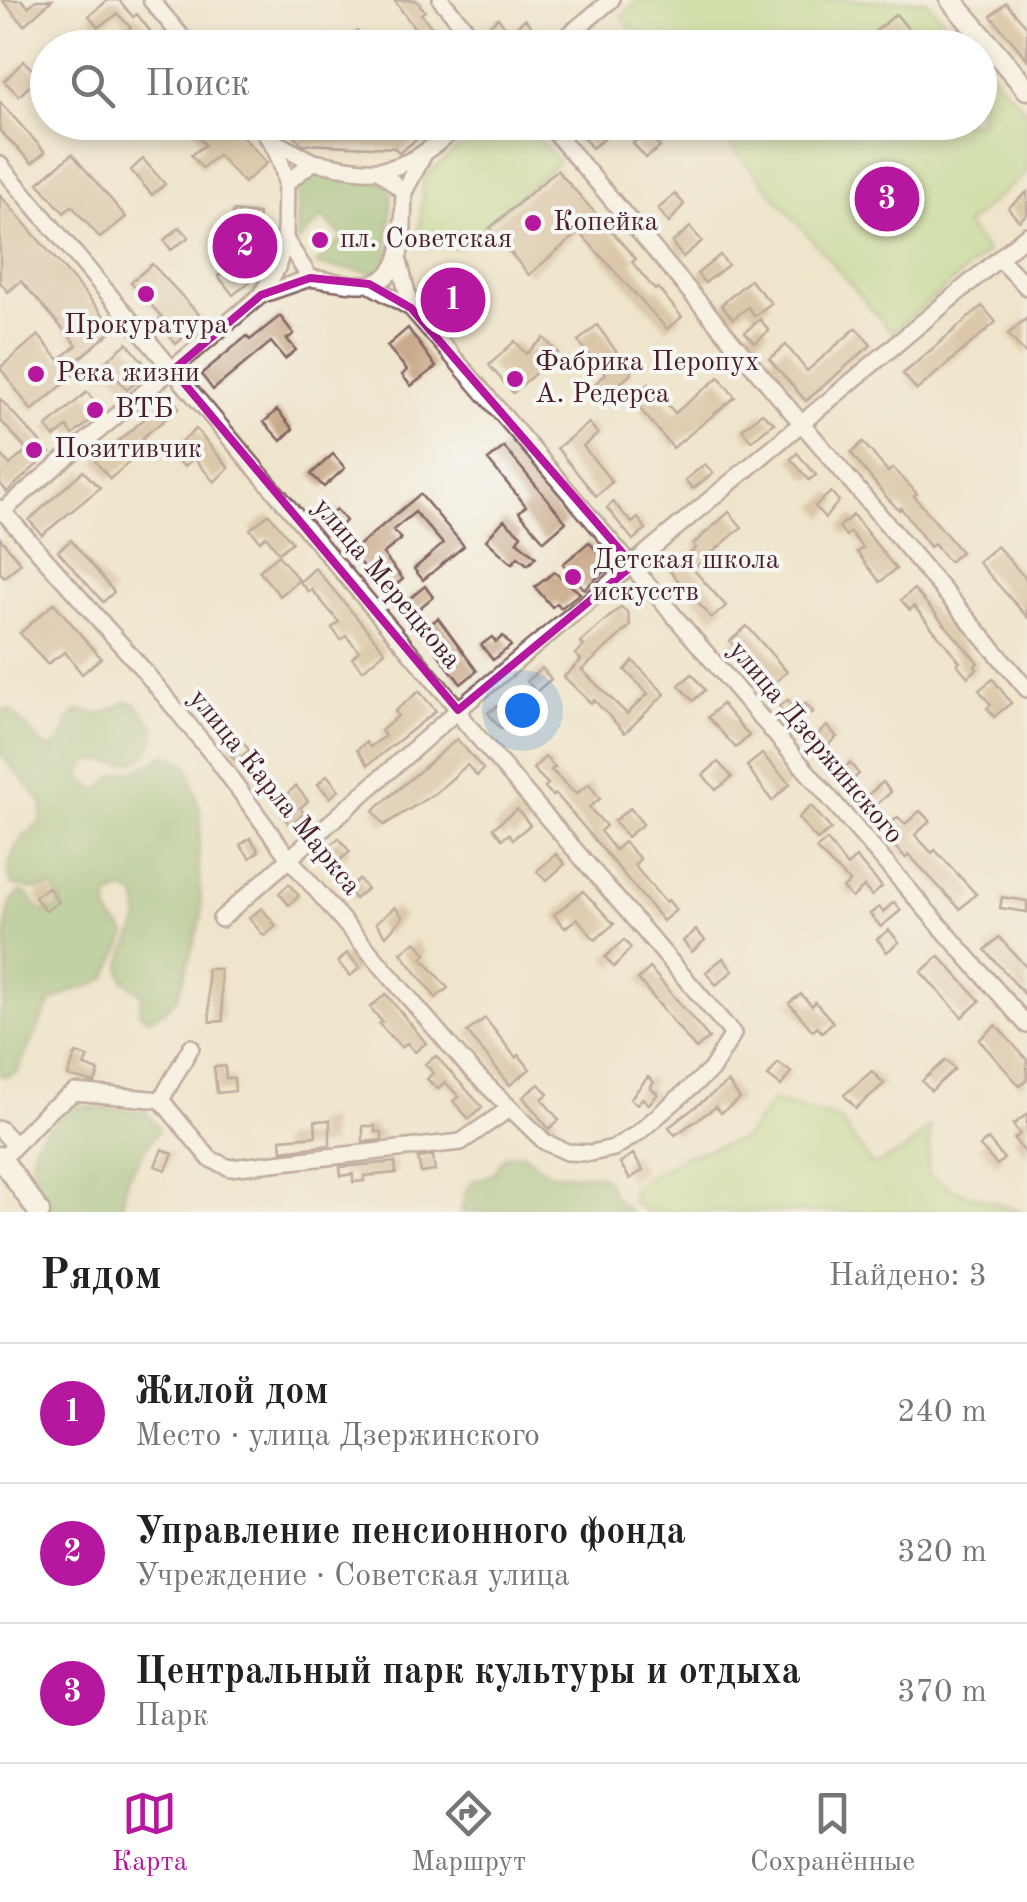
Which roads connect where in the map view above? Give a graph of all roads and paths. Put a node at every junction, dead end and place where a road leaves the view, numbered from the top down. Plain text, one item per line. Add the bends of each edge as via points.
1 (151, 0) edge
2 (441, 0) edge
3 (610, 0) edge
4 (951, 0) edge
5 (177, 30) edge
6 (467, 30) edge
7 (574, 30) edge
8 (976, 30) edge
9 (997, 54) edge
10 (1027, 90) edge
11 (441, 140) edge
12 (561, 140) edge
13 (272, 141) joint
14 (424, 154) junction
15 (313, 162) junction
16 (0, 166) edge
17 (379, 170) junction
18 (286, 183) junction
19 (404, 192) junction
20 (1027, 235) edge
21 (284, 238) junction
22 (1000, 259) junction
23 (399, 261) junction
24 (310, 278) junction
25 (369, 284) junction
26 (1027, 287) edge
27 (261, 295) junction
28 (411, 308) junction
29 (173, 370) junction
30 (801, 424) junction
31 (1, 511) edge
32 (632, 564) junction
33 (1027, 689) edge
34 (458, 710) junction
35 (288, 857) junction
36 (221, 919) dead end
37 (1027, 1025) edge
38 (733, 1034) joint
39 (191, 1047) dead end
40 (161, 1100) junction
41 (509, 1108) junction
42 (0, 1128) edge
43 (5, 1162) edge
44 (38, 1212) edge

1 - 5 street
2 - 6 street
3 - 7 street
4 - 8 main road
9 - 10 main road
11 - 14 street
12 - 30 street
13 - 15 street
13 - 18 street
14 - 17 street
14 - 19 street
15 - 17 street
15 - 18 street
16 - 29 street, улица Мерецкова
17 - 19 street
18 - 21 street
19 - 23 street
20 - 22 street
21 - 24 street
21 - 27 street
22 - 26 street
22 - 30 street
23 - 25 street
23 - 28 street, улица Дзержинского
24 - 25 street
24 - 27 street
25 - 28 street, улица Дзержинского
27 - 29 street
28 - 32 street, улица Дзержинского
29 - 31 street
29 - 34 street, улица Мерецкова
30 - 32 street
30 - 33 street
31 - 35 street, улица Карла Маркса via 162,693
32 - 34 street
32 - 37 street, улица Дзержинского
34 - 35 street
34 - 38 street, улица Мерецкова
35 - 36 street
35 - 41 street, улица Карла Маркса
38 - 41 street, улица Карла Маркса via 711,1070 614,1148 567,1152 545,1142
39 - 40 street
40 - 41 street via 210,1158 230,1168 460,1142
40 - 43 street via 75,1092 49,1110
42 - 43 street
43 - 44 main road

